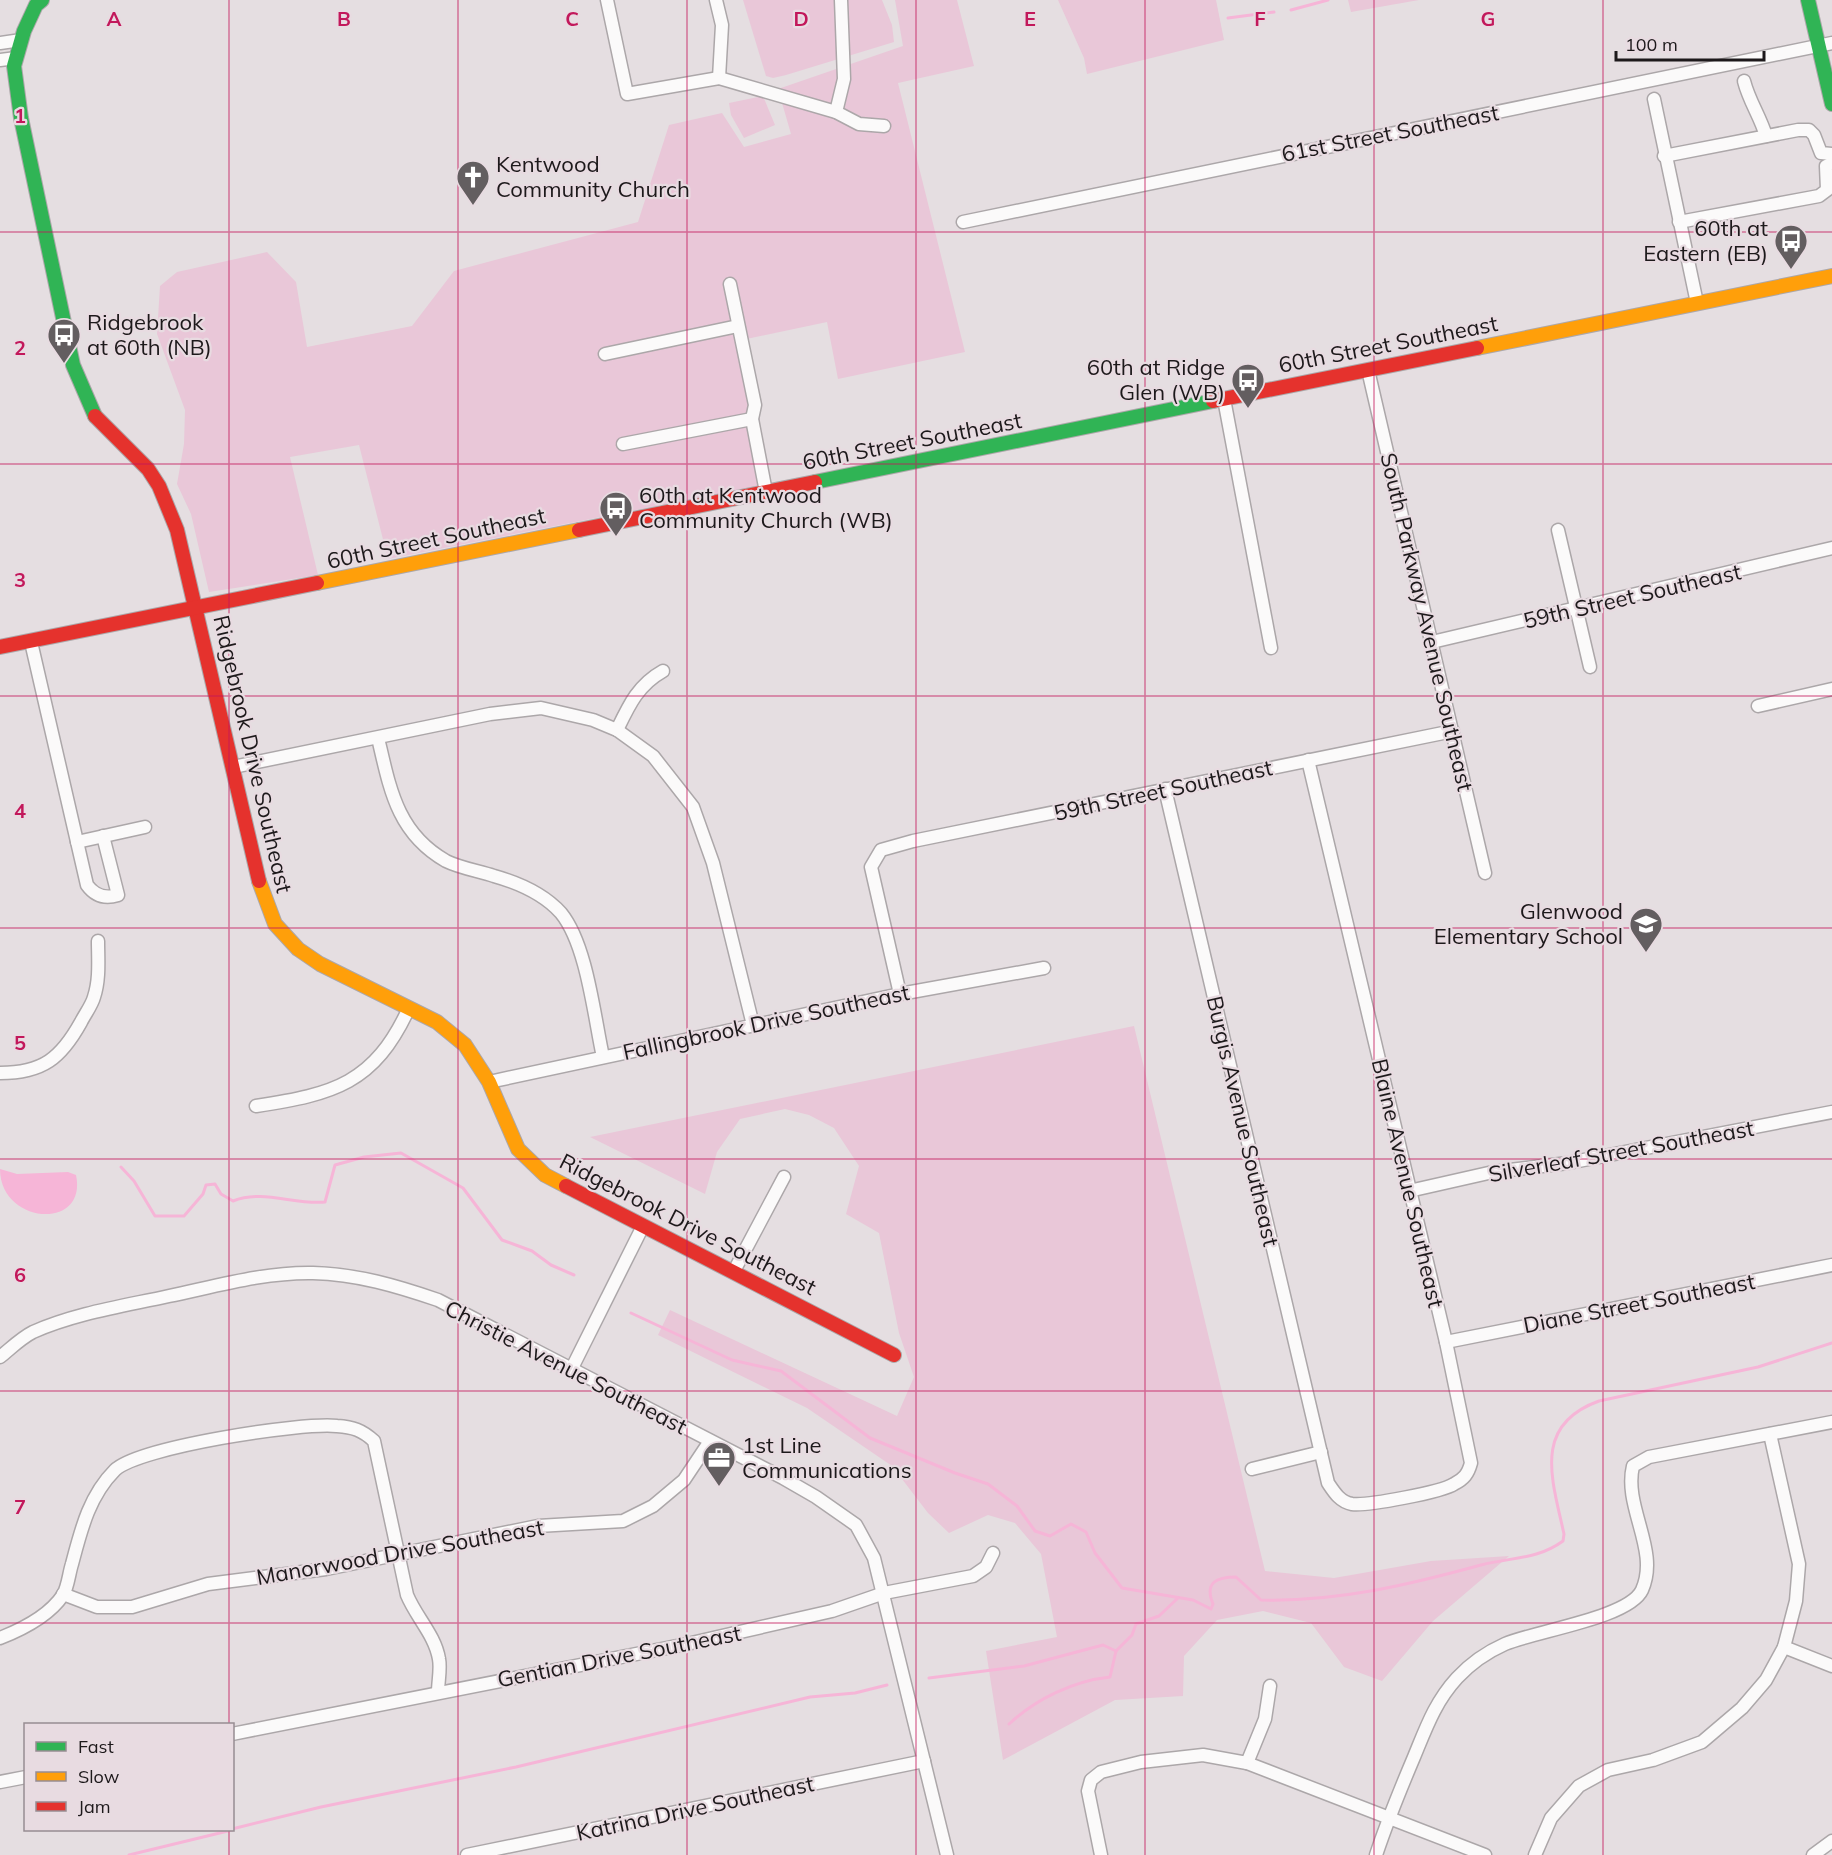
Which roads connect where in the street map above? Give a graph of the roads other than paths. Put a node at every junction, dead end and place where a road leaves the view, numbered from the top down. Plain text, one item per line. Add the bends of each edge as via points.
1 (42, 0) edge
2 (607, 0) edge
3 (716, 0) edge
4 (841, 0) edge
5 (1808, 0) edge
6 (21, 40) junction
7 (0, 43) edge
8 (1825, 44) edge
9 (16, 58) junction
10 (0, 60) edge
11 (719, 78) junction
12 (1744, 81) dead end
13 (1653, 99) dead end
14 (1832, 104) edge
15 (837, 112) junction
16 (884, 126) dead end
17 (1766, 136) junction
18 (1832, 154) edge
19 (1664, 156) junction
20 (1832, 163) edge
21 (963, 222) dead end
22 (1679, 222) junction
23 (1832, 276) edge
24 (730, 284) dead end
25 (1697, 303) junction
26 (738, 326) junction
27 (605, 354) dead end
28 (1368, 370) junction
29 (1224, 399) junction
30 (752, 419) junction
31 (623, 444) dead end
32 (766, 492) junction
33 (1558, 530) dead end
34 (1832, 549) edge
35 (196, 609) junction
36 (1576, 610) junction
37 (31, 642) junction
38 (1432, 642) junction
39 (0, 648) edge
40 (1271, 648) dead end
41 (1590, 667) dead end
42 (663, 671) dead end
43 (1832, 690) edge
44 (1758, 706) dead end
45 (617, 730) junction
46 (1453, 731) junction
47 (378, 738) junction
48 (1308, 760) junction
49 (233, 767) junction
50 (1165, 789) junction
51 (145, 827) dead end
52 (103, 836) junction
53 (77, 842) junction
54 (1485, 873) dead end
55 (98, 941) dead end
56 (1044, 968) dead end
57 (900, 994) junction
58 (409, 1008) junction
59 (753, 1025) junction
60 (603, 1057) junction
61 (0, 1073) edge
62 (489, 1082) junction
63 (256, 1106) dead end
64 (1832, 1112) edge
65 (784, 1177) dead end
66 (1410, 1191) junction
67 (643, 1226) junction
68 (1832, 1265) edge
69 (734, 1271) junction
70 (1446, 1342) junction
71 (894, 1355) dead end
72 (0, 1357) edge
73 (572, 1368) junction
74 (1832, 1422) edge
75 (1770, 1434) junction
76 (710, 1441) junction
77 (1321, 1452) junction
78 (1252, 1469) dead end
79 (993, 1553) dead end
80 (398, 1554) junction
81 (884, 1593) junction
82 (63, 1594) junction
83 (0, 1638) edge
84 (1784, 1647) junction
85 (1832, 1666) edge
86 (1270, 1686) dead end
87 (438, 1692) junction
88 (234, 1734) edge
89 (924, 1761) junction
90 (1247, 1763) junction
91 (24, 1777) edge
92 (0, 1782) edge
93 (1388, 1820) junction
94 (1832, 1841) edge
95 (467, 1855) edge
96 (947, 1855) edge
97 (1101, 1855) edge
98 (1376, 1855) edge
99 (1485, 1855) edge
100 (1535, 1855) edge
101 (1813, 1855) edge

1 - 6 street, Ridgebrook Drive Southeast
2 - 11 street via 627,94
3 - 11 street via 722,25
4 - 15 street via 844,79
5 - 8 street
6 - 7 street
6 - 9 street, Ridgebrook Drive Southeast
8 - 14 street
8 - 21 street, 61st Street Southeast
9 - 10 street
9 - 35 street, Ridgebrook Drive Southeast via 21,118 73,365 95,416 148,469 159,486 177,530
11 - 15 street
12 - 17 street
13 - 19 street
15 - 16 street via 859,124
17 - 18 street via 1809,130 1821,153
17 - 19 street
19 - 22 street
20 - 22 street via 1826,166 1827,190 1819,196
22 - 25 street
23 - 25 street, 60th Street Southeast
24 - 26 street
25 - 28 street, 60th Street Southeast
26 - 27 street
26 - 30 street via 755,405
28 - 29 street, 60th Street Southeast
28 - 38 street, South Parkway Avenue Southeast
29 - 32 street, 60th Street Southeast
29 - 40 street
30 - 31 street
30 - 32 street
32 - 35 street, 60th Street Southeast
33 - 36 street
34 - 36 street, 59th Street Southeast
35 - 37 street, 60th Street Southeast
35 - 49 street, Ridgebrook Drive Southeast
36 - 38 street, 59th Street Southeast
36 - 41 street
37 - 39 street, 60th Street Southeast
37 - 53 street
38 - 46 street, South Parkway Avenue Southeast
42 - 45 street via 635,694
43 - 44 street
45 - 47 street via 541,708 490,714
45 - 59 street via 653,756 693,807 713,863
46 - 48 street, 59th Street Southeast
46 - 54 street, South Parkway Avenue Southeast
47 - 49 street
47 - 60 street via 391,791 401,817 417,840 447,861 519,883 561,914 578,941
48 - 50 street, 59th Street Southeast
48 - 66 street, Blaine Avenue Southeast
49 - 58 street, Ridgebrook Drive Southeast via 262,893 275,924 298,949 320,964
50 - 57 street, 59th Street Southeast via 890,846 876,856 871,867
50 - 77 street, Burgis Avenue Southeast
51 - 52 street
52 - 53 street
52 - 53 street via 118,895 111,897 92,892 87,885
55 - 61 street via 99,970 94,998 67,1048 39,1067
56 - 57 street, Fallingbrook Drive Southeast
57 - 59 street, Fallingbrook Drive Southeast
58 - 62 street, Ridgebrook Drive Southeast via 465,1045
58 - 63 street via 377,1061 349,1083 304,1099
59 - 60 street, Fallingbrook Drive Southeast
60 - 62 street, Fallingbrook Drive Southeast
62 - 67 street, Ridgebrook Drive Southeast via 518,1149 545,1175
64 - 66 street, Silverleaf Street Southeast via 1568,1163 1493,1172
65 - 69 street
66 - 70 street, Blaine Avenue Southeast
67 - 69 street, Ridgebrook Drive Southeast
67 - 73 street
68 - 70 street, Diane Street Southeast
69 - 71 street, Ridgebrook Drive Southeast
70 - 77 street, Blaine Avenue Southeast via 1468,1440 1471,1463 1467,1475 1452,1486 1352,1504 1338,1498 1328,1483
72 - 73 street, Christie Avenue Southeast via 30,1334 63,1320 253,1278 312,1273 355,1276 438,1300
73 - 76 street, Christie Avenue Southeast
74 - 75 street
75 - 84 street via 1799,1564 1796,1601
75 - 93 street via 1649,1457 1633,1466 1630,1479 1646,1556 1647,1575 1641,1593 1610,1613 1488,1652 1458,1677 1435,1704
76 - 80 street, Manorwood Drive Southeast via 684,1480 653,1506 623,1521 538,1527
76 - 81 street, Christie Avenue Southeast via 816,1497 856,1525 874,1558
77 - 78 street
79 - 81 street, Gentian Drive Southeast via 986,1567 973,1576
80 - 82 street, Manorwood Drive Southeast via 287,1576 208,1584 132,1607 97,1607
80 - 82 street via 374,1441 362,1430 335,1425 294,1428 157,1451 117,1469 85,1516
80 - 87 street via 415,1615 430,1634 440,1659
81 - 87 street, Gentian Drive Southeast via 832,1611 687,1644
81 - 89 street, Christie Avenue Southeast
82 - 83 street via 46,1613 23,1629
84 - 85 street
84 - 100 street via 1766,1680 1742,1708 1702,1742 1653,1760 1608,1770 1578,1786 1551,1818
86 - 90 street via 1265,1719
87 - 88 street, Gentian Drive Southeast
89 - 95 street, Katrina Drive Southeast
89 - 96 street, Christie Avenue Southeast
90 - 93 street
90 - 97 street via 1203,1755 1168,1757 1101,1772 1091,1780 1088,1791
91 - 92 street
93 - 98 street
93 - 99 street
94 - 101 street

